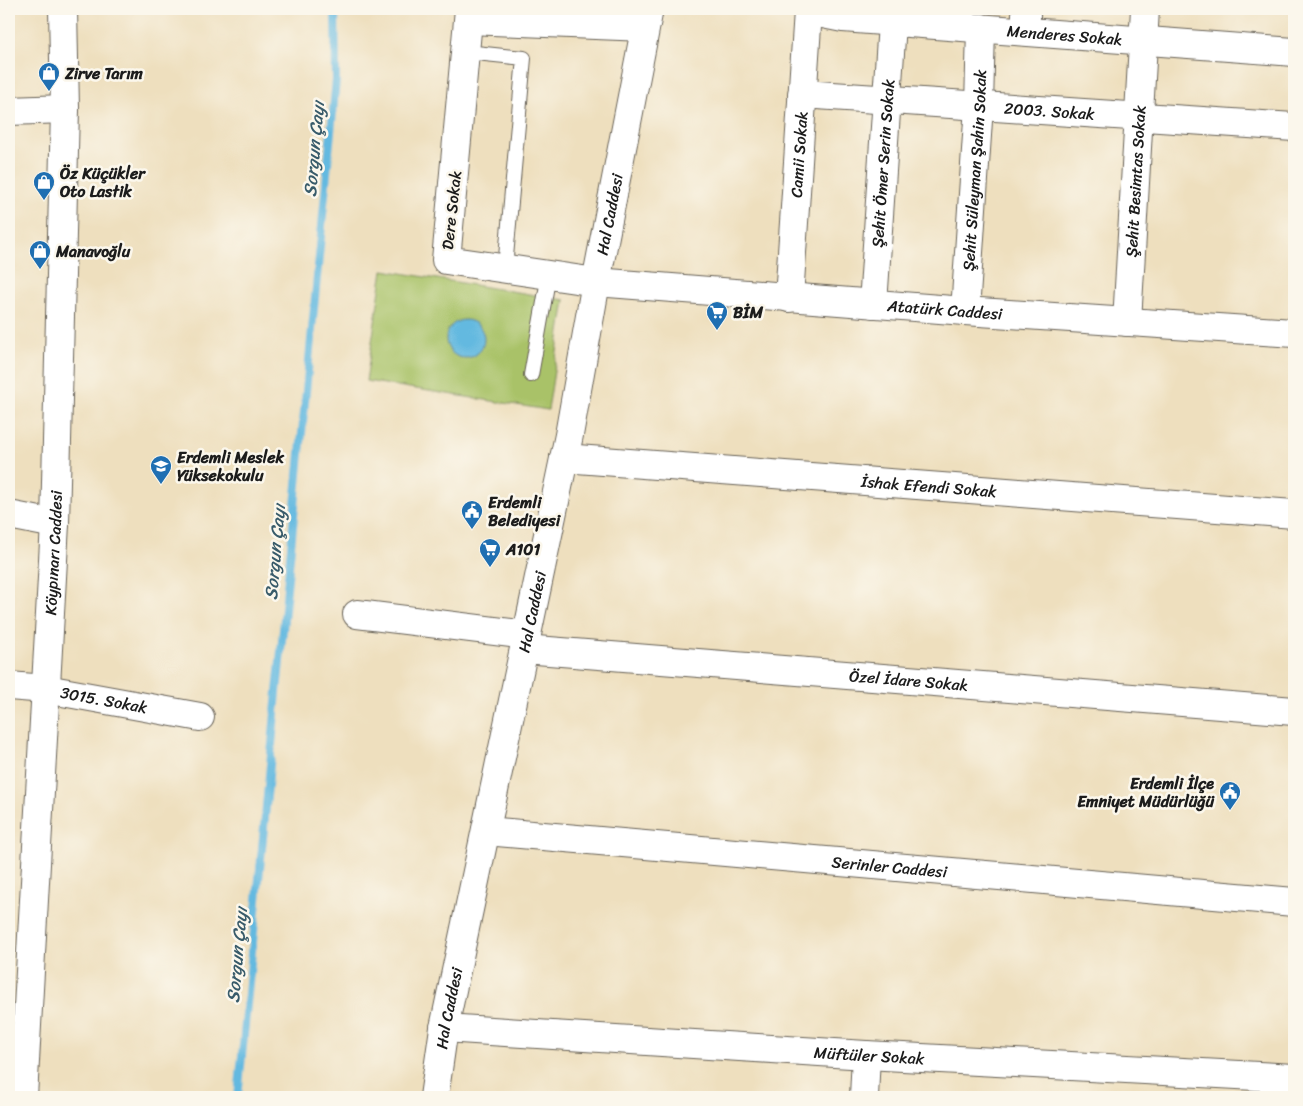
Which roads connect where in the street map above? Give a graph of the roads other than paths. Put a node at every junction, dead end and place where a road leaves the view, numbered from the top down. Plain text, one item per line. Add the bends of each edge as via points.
1 (62, 9) edge
2 (1145, 9) edge
3 (808, 10) edge
4 (469, 15) edge
5 (892, 15) edge
6 (647, 18) edge
7 (1026, 20) edge
8 (981, 28) junction
9 (1143, 40) junction
10 (466, 52) junction
11 (1294, 52) edge
12 (802, 94) junction
13 (887, 100) junction
14 (979, 106) junction
15 (65, 109) junction
16 (9, 111) edge
17 (1140, 117) junction
18 (1294, 127) edge
19 (505, 268) junction
20 (548, 274) junction
21 (596, 282) junction
22 (789, 298) junction
23 (873, 304) junction
24 (965, 311) junction
25 (1127, 322) junction
26 (1294, 333) edge
27 (531, 375) dead end
28 (564, 458) junction
29 (1294, 514) edge
30 (9, 515) edge
31 (55, 524) junction
32 (357, 614) dead end
33 (525, 642) junction
34 (9, 686) edge
35 (46, 689) junction
36 (1294, 711) edge
37 (200, 717) dead end
38 (486, 830) junction
39 (1294, 902) edge
40 (444, 1028) junction
41 (866, 1055) junction
42 (1294, 1078) edge
43 (19, 1086) edge
44 (434, 1097) edge
45 (864, 1097) edge

1 - 15 street, Köypınarı Caddesi
2 - 9 street, Şehit Besimtas Sokak
3 - 5 street, Menderes Sokak via 843,18
3 - 12 street, Camii Sokak
4 - 6 street
4 - 10 street, Dere Sokak
5 - 8 street, Menderes Sokak
5 - 13 street, Şehit Ömer Serin Sokak
6 - 21 street, Hal Caddesi
7 - 8 street, Menderes Sokak
7 - 9 street, Menderes Sokak
8 - 14 street, Şehit Süleyman Şahin Sokak
9 - 11 street, Menderes Sokak
9 - 17 street, Şehit Besimtas Sokak
10 - 19 street, Dere Sokak via 446,260
10 - 19 lane via 524,58
12 - 13 street, 2003. Sokak
12 - 22 street, Camii Sokak
13 - 14 street, 2003. Sokak
13 - 23 street, Şehit Ömer Serin Sokak
14 - 17 street, 2003. Sokak
14 - 24 street, Şehit Süleyman Şahin Sokak
15 - 16 street
15 - 31 street, Köypınarı Caddesi
17 - 18 street, 2003. Sokak
17 - 25 street, Şehit Besimtas Sokak
19 - 20 street, Dere Sokak
20 - 21 street, Dere Sokak
20 - 27 lane
21 - 22 street, Atatürk Caddesi
21 - 28 street, Hal Caddesi
22 - 23 street, Atatürk Caddesi
23 - 24 street, Atatürk Caddesi
24 - 25 street, Atatürk Caddesi
25 - 26 street, Atatürk Caddesi
28 - 29 street, İshak Efendi Sokak
28 - 33 street, Hal Caddesi
30 - 31 street
31 - 35 street, Köypınarı Caddesi
32 - 33 street, Özel İdare Sokak
33 - 36 street, Özel İdare Sokak
33 - 38 street, Hal Caddesi
34 - 35 street, 3015. Sokak
35 - 37 street, 3015. Sokak
35 - 43 street, Köypınarı Caddesi
38 - 39 street, Serinler Caddesi
38 - 40 street, Hal Caddesi
40 - 41 street, Müftüler Sokak
40 - 44 street, Hal Caddesi
41 - 42 street, Müftüler Sokak
41 - 45 street

